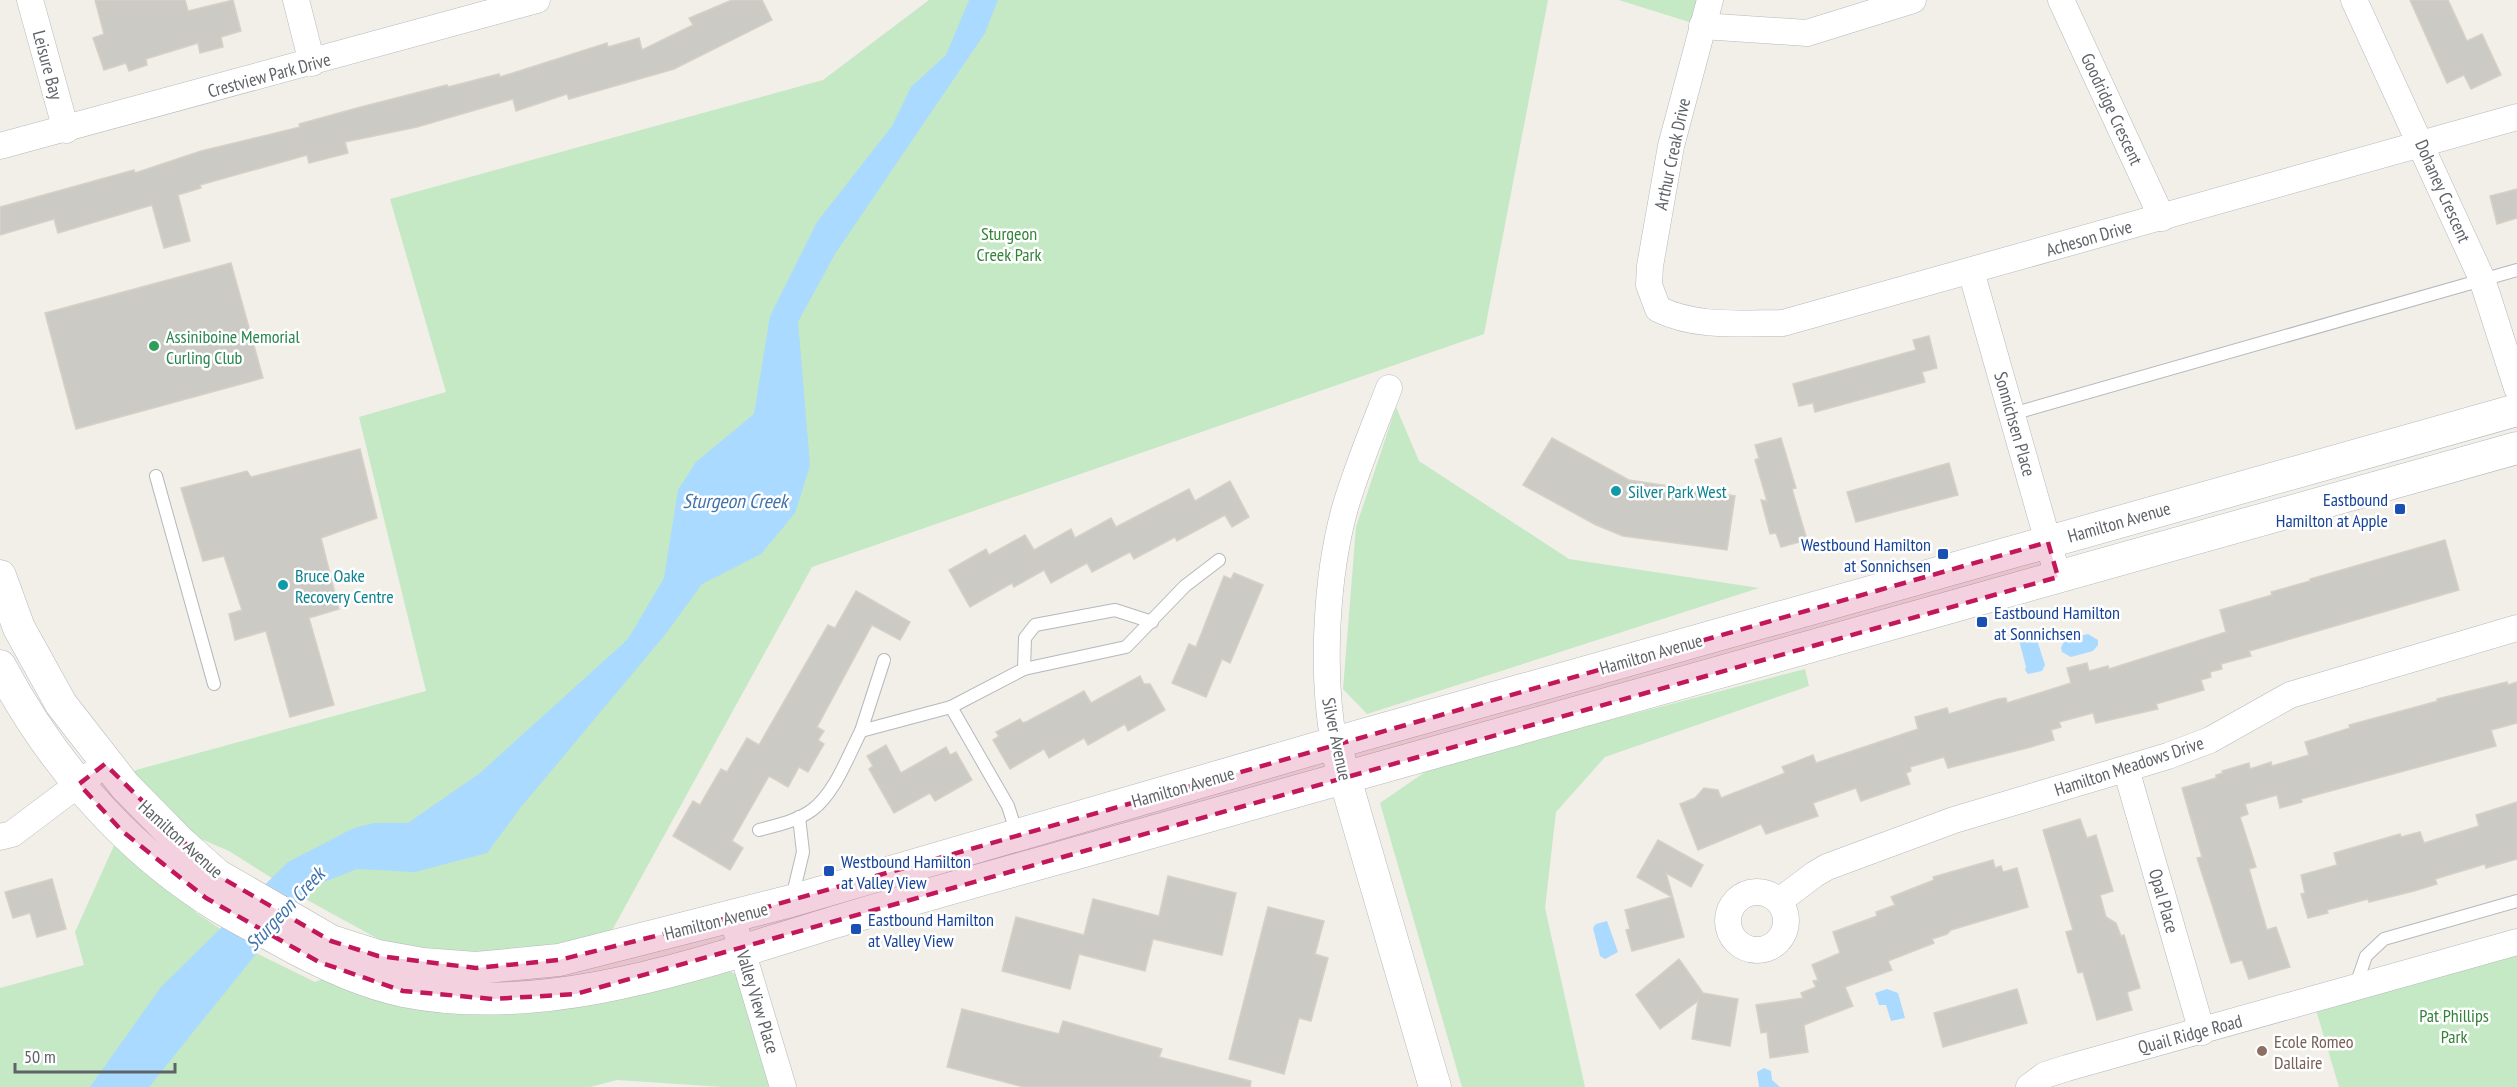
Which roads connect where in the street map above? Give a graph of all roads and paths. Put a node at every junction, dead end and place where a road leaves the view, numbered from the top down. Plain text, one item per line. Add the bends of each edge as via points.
1 (30, 0) edge
2 (296, 0) edge
3 (537, 0) edge
4 (1710, 0) edge
5 (1913, 0) edge
6 (2061, 0) edge
7 (2354, 0) edge
8 (1702, 26) junction
9 (312, 63) junction
10 (2517, 117) edge
11 (66, 130) junction
12 (2421, 143) junction
13 (0, 146) edge
14 (2162, 218) junction
15 (2517, 270) edge
16 (1971, 271) junction
17 (2482, 279) junction
18 (1658, 309) joint
19 (1389, 388) dead end
20 (2517, 388) edge
21 (2517, 410) edge
22 (2012, 414) junction
23 (2517, 448) edge
24 (156, 476) dead end
25 (2048, 542) junction
26 (1219, 560) dead end
27 (0, 576) edge
28 (2058, 577) junction
29 (1152, 622) junction
30 (2517, 628) edge
31 (885, 660) dead end
32 (0, 666) edge
33 (1024, 669) junction
34 (214, 684) dead end
35 (951, 706) junction
36 (861, 732) junction
37 (1334, 743) junction
38 (105, 764) junction
39 (2126, 770) junction
40 (1344, 777) junction
41 (79, 784) junction
42 (798, 817) junction
43 (759, 830) dead end
44 (1017, 836) junction
45 (0, 837) edge
46 (212, 887) junction
47 (791, 901) junction
48 (1779, 901) dead end
49 (2517, 901) edge
50 (732, 917) junction
51 (2517, 942) edge
52 (325, 951) junction
53 (743, 951) junction
54 (2355, 988) junction
55 (2202, 1032) junction
56 (783, 1087) edge
57 (1435, 1087) edge
58 (2029, 1087) edge

1 - 11 street, Leisure Bay
2 - 9 street
3 - 9 street, Crestview Park Drive
4 - 8 street, Arthur Creak Drive
5 - 8 street via 1807,33
6 - 14 street, Goodridge Crescent
7 - 12 street, Dohaney Crescent
8 - 18 street, Arthur Creak Drive via 1671,146 1650,266 1649,285
9 - 11 street, Crestview Park Drive
10 - 12 street, Acheson Drive
11 - 13 street, Crestview Park Drive
12 - 14 street, Acheson Drive
12 - 17 street, Dohaney Crescent
14 - 16 street, Acheson Drive
15 - 17 lane
16 - 18 street, Acheson Drive via 1783,323 1696,322
16 - 22 street, Sonnichsen Place
17 - 20 street, Dohaney Crescent
17 - 22 lane
19 - 37 street, Silver Avenue via 1356,475 1338,543 1326,683
21 - 25 street, Hamilton Avenue
22 - 25 street, Sonnichsen Place
23 - 28 street, Hamilton Avenue
24 - 34 lane
25 - 28 street, Sonnichsen Place
25 - 37 street, Hamilton Avenue
26 - 29 lane via 1185,586
27 - 38 street, Hamilton Avenue via 19,628 40,668
28 - 40 street, Hamilton Avenue
29 - 33 lane via 1126,647
29 - 33 lane via 1115,610 1035,625 1025,638
30 - 39 street, Hamilton Meadows Drive via 2290,694 2210,740
31 - 36 lane
32 - 41 street, Hamilton Avenue via 32,723
33 - 35 lane
35 - 36 lane
35 - 44 lane via 1008,806
36 - 42 lane via 823,800
37 - 40 street, Silver Avenue
37 - 44 street, Hamilton Avenue
38 - 41 street
38 - 46 street, Hamilton Avenue
39 - 48 street, Hamilton Meadows Drive via 1954,820 1827,867
39 - 55 street, Opal Place
40 - 53 street, Hamilton Avenue
40 - 57 street, Silver Avenue
41 - 45 street via 12,834
41 - 46 street, Hamilton Avenue via 122,831
42 - 43 lane
42 - 47 lane via 803,852
44 - 47 street, Hamilton Avenue
46 - 52 street, Hamilton Avenue
47 - 50 street, Hamilton Avenue
49 - 54 lane via 2384,939 2366,956
50 - 52 street, Hamilton Avenue via 559,960 476,968
50 - 53 street, Valley View Place
51 - 54 street, Quail Ridge Road
52 - 53 street, Hamilton Avenue via 403,991 493,999 576,994
53 - 56 street, Valley View Place
54 - 55 street, Quail Ridge Road
55 - 58 street, Quail Ridge Road via 2067,1068 2045,1075

